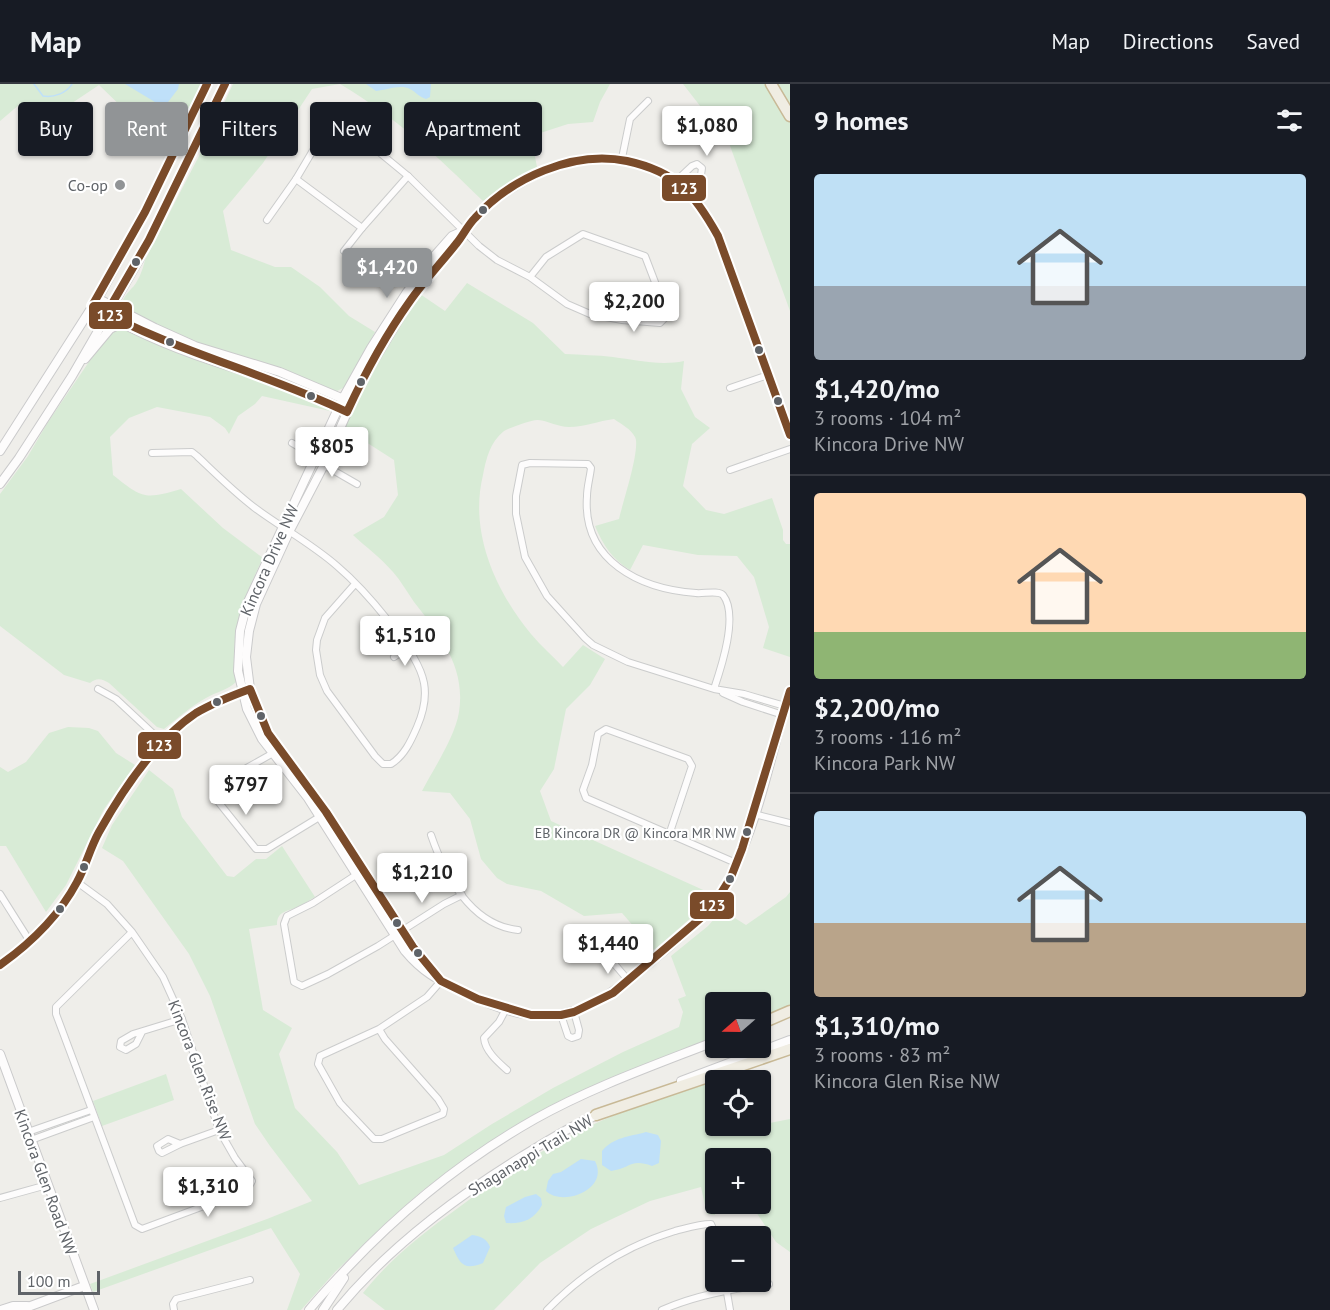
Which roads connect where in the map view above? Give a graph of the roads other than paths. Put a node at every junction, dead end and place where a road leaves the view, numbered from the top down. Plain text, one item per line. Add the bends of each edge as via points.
1 (207, 84) edge
2 (225, 84) edge
3 (772, 84) edge
4 (200, 100) junction
5 (648, 101) dead end
6 (790, 106) edge
7 (188, 116) edge
8 (790, 116) edge
9 (622, 158) junction
10 (408, 176) junction
11 (296, 179) junction
12 (676, 181) junction
13 (688, 190) junction
14 (267, 220) dead end
15 (362, 228) junction
16 (463, 231) junction
17 (344, 251) dead end
18 (530, 277) junction
19 (98, 298) junction
20 (92, 306) junction
21 (111, 306) junction
22 (106, 315) junction
23 (122, 323) junction
24 (768, 375) junction
25 (72, 376) junction
26 (730, 388) dead end
27 (347, 400) junction
28 (343, 410) junction
29 (790, 435) edge
30 (292, 443) dead end
31 (790, 449) edge
32 (0, 451) edge
33 (152, 453) dead end
34 (316, 457) junction
35 (324, 465) junction
36 (730, 470) dead end
37 (0, 484) edge
38 (357, 484) dead end
39 (286, 529) junction
40 (355, 584) junction
41 (407, 648) junction
42 (394, 657) dead end
43 (98, 689) dead end
44 (714, 689) junction
45 (246, 690) junction
46 (790, 691) edge
47 (784, 711) junction
48 (162, 742) junction
49 (276, 752) junction
50 (323, 814) junction
51 (754, 814) junction
52 (790, 823) edge
53 (431, 835) dead end
54 (669, 835) junction
55 (736, 863) junction
56 (360, 872) junction
57 (77, 882) junction
58 (0, 894) edge
59 (462, 895) junction
60 (518, 930) dead end
61 (132, 932) junction
62 (398, 933) junction
63 (29, 940) junction
64 (605, 953) dead end
65 (0, 965) edge
66 (628, 980) junction
67 (441, 981) junction
68 (506, 1009) junction
69 (574, 1012) junction
70 (790, 1013) edge
71 (561, 1015) junction
72 (183, 1019) junction
73 (771, 1020) edge
74 (379, 1029) junction
75 (142, 1032) dead end
76 (790, 1040) edge
77 (705, 1045) edge
78 (790, 1049) edge
79 (0, 1054) edge
80 (507, 1070) dead end
81 (91, 1110) junction
82 (596, 1115) junction
83 (94, 1117) junction
84 (219, 1130) junction
85 (30, 1136) junction
86 (180, 1144) dead end
87 (47, 1185) junction
88 (0, 1198) edge
89 (712, 1226) edge
90 (355, 1260) junction
91 (250, 1280) dead end
92 (84, 1286) junction
93 (718, 1292) edge
94 (726, 1292) edge
95 (24, 1308) edge
96 (1, 1310) edge
97 (94, 1310) edge
98 (174, 1310) edge
99 (309, 1310) edge
100 (323, 1310) edge
101 (338, 1310) edge
102 (547, 1310) edge
103 (662, 1310) edge
104 (730, 1310) edge

1 - 4 street
2 - 21 street via 149,240
3 - 6 highway
3 - 8 highway
4 - 7 street
4 - 19 street
5 - 9 street via 630,119
9 - 12 street, Kincora Drive NW
9 - 16 street, Kincora Drive NW via 592,157 547,168 510,189
10 - 11 street via 334,123 328,125
10 - 15 street
10 - 16 street
11 - 14 street
11 - 15 street
12 - 13 street, Kincora Drive NW
12 - 13 street via 697,164 702,168 701,175
13 - 24 street, Kincora Drive NW via 718,236
15 - 17 street
16 - 18 street via 497,260
16 - 27 street, Kincora Drive NW via 452,236 418,277 378,338
18 - 18 street via 567,304 590,314 632,321 660,322 665,318 666,311 645,256 583,234 546,257
19 - 20 street
19 - 21 street
20 - 22 street
20 - 32 street
21 - 22 street
21 - 27 street via 195,346 280,372
22 - 23 street
22 - 25 street
23 - 25 street via 110,329
23 - 28 street via 175,347 291,386
24 - 26 street
24 - 29 street, Kincora Drive NW
25 - 37 street
27 - 28 street, Kincora Drive NW
28 - 34 street, Kincora Drive NW
28 - 35 street, Kincora Drive NW
30 - 34 street
31 - 36 street
33 - 39 street via 192,453
34 - 35 street
34 - 39 street, Kincora Drive NW
35 - 38 street
35 - 39 street, Kincora Drive NW
39 - 40 street
39 - 45 street, Kincora Drive NW via 252,618
40 - 41 street
40 - 41 street via 325,618 317,640 318,665 327,691 383,764 394,763 402,755 424,707 422,676
41 - 42 street
43 - 48 street via 116,699
44 - 44 street via 604,651 585,639 562,615 540,586 522,547 516,508 522,465 588,464 588,519 601,550 613,564 657,587 723,596 728,610 728,634
44 - 47 street via 744,694
45 - 48 street via 207,706
45 - 49 street, Kincora Drive NW
46 - 47 street, Kincora Drive NW
47 - 51 street, Kincora Drive NW
48 - 57 street via 105,821
49 - 50 street, Kincora Drive NW
49 - 50 street via 226,782 216,792 216,799 256,849 267,849
50 - 56 street, Kincora Drive NW
51 - 52 street
51 - 55 street, Kincora Drive NW
53 - 59 street
54 - 54 street via 692,766 688,759 603,730 598,734 583,790 586,798
54 - 55 street
55 - 66 street, Kincora Drive NW via 718,898 702,917
56 - 62 street, Kincora Drive NW
56 - 62 street via 286,916 294,982 302,986 328,974
57 - 61 street, Kincora Glen Rise NW via 106,904
57 - 63 street
58 - 63 street
59 - 60 street via 487,921
59 - 62 street
61 - 72 street, Kincora Glen Rise NW via 163,977
61 - 81 street, Kincora Glen Rise NW via 56,1007
62 - 67 street, Kincora Drive NW
63 - 65 street
64 - 66 street
66 - 69 street, Kincora Drive NW via 613,993
67 - 68 street, Kincora Drive NW
67 - 74 street via 427,997
68 - 71 street, Kincora Drive NW via 531,1015
68 - 80 street via 500,1022 484,1038
69 - 71 street, Kincora Drive NW
69 - 71 street via 579,1030 578,1036 572,1038
70 - 73 highway
72 - 75 street
72 - 84 street, Kincora Glen Rise NW
74 - 74 street via 320,1056 318,1064 340,1103 374,1139 443,1114 444,1110
76 - 82 street, Shaganappi Trail NW
77 - 90 street, Shaganappi Trail NW via 596,1089 494,1143 428,1192
78 - 82 highway
79 - 85 street, Kincora Glen Road NW
81 - 83 street, Kincora Glen Rise NW
81 - 85 street
82 - 101 street, Shaganappi Trail NW via 539,1146 425,1223 358,1285
83 - 84 street, Kincora Glen Rise NW via 135,1225 142,1229 247,1190 252,1181
83 - 85 street
84 - 86 street
85 - 87 street, Kincora Glen Road NW
87 - 88 street
87 - 92 street, Kincora Glen Road NW
89 - 102 street via 704,1224 642,1243 592,1271
90 - 99 street, Shaganappi Trail NW
90 - 100 street
91 - 98 street via 176,1299
92 - 95 street
92 - 97 street, Kincora Glen Road NW
93 - 103 street
94 - 104 street
95 - 96 street

